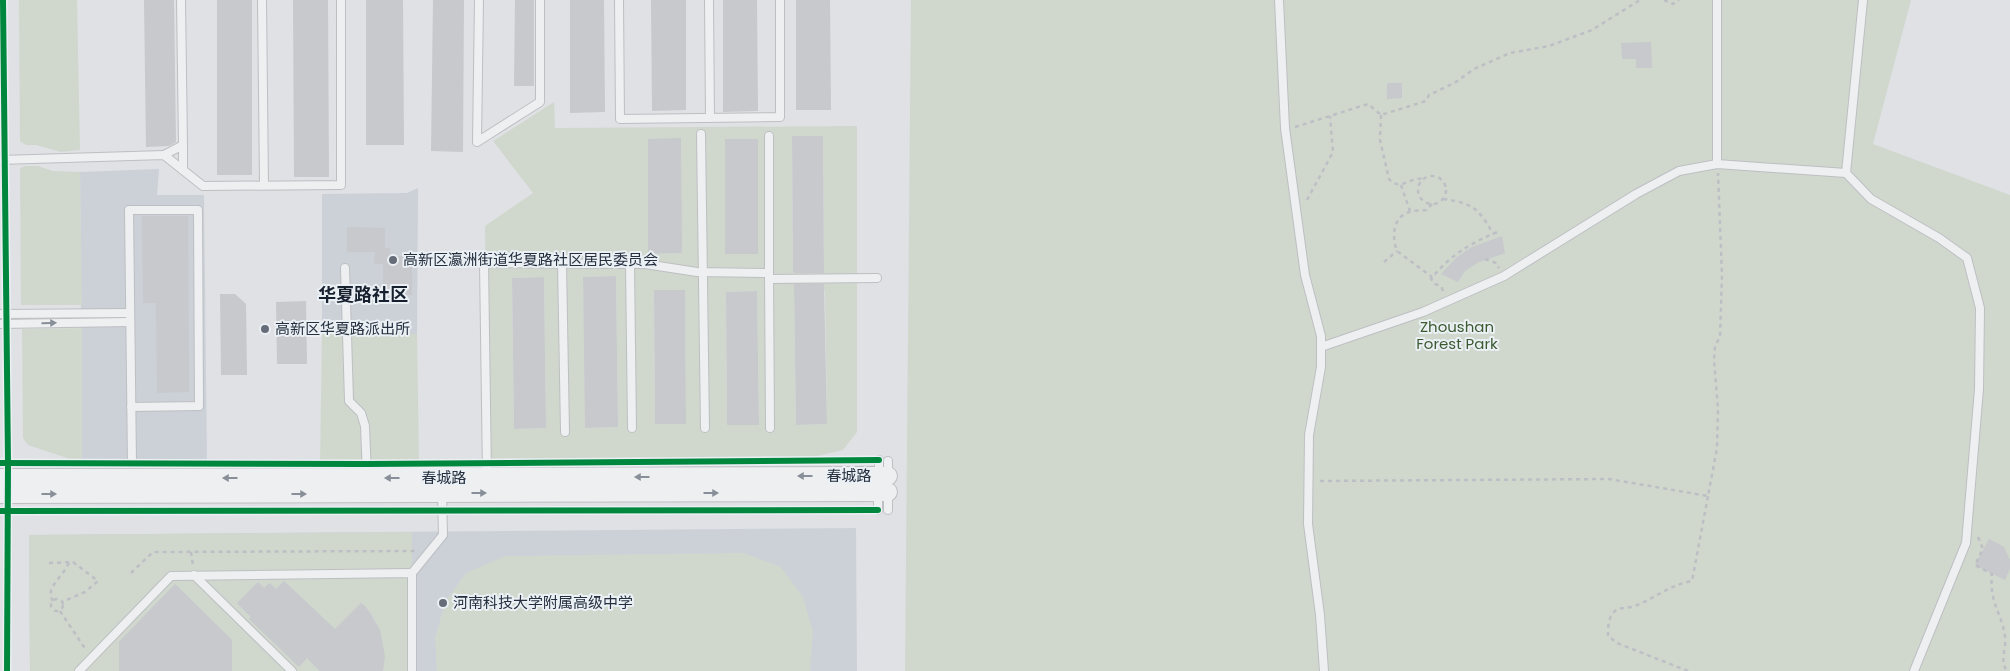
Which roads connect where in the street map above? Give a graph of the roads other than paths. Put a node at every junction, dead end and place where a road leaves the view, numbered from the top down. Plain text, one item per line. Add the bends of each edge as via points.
1 (182, 0) edge
2 (262, 0) edge
3 (341, 0) edge
4 (479, 0) edge
5 (540, 0) edge
6 (619, 0) edge
7 (709, 0) edge
8 (780, 0) edge
9 (1279, 0) edge
10 (1717, 0) edge
11 (1863, 0) edge
12 (710, 118) junction
13 (701, 134) dead end
14 (769, 136) dead end
15 (183, 145) junction
16 (164, 155) junction
17 (0, 160) edge
18 (1717, 164) junction
19 (184, 170) junction
20 (1846, 173) junction
21 (264, 185) junction
22 (562, 263) junction
23 (630, 264) junction
24 (346, 268) dead end
25 (702, 272) junction
26 (769, 276) junction
27 (877, 278) dead end
28 (130, 313) junction
29 (0, 314) edge
30 (130, 322) junction
31 (0, 324) edge
32 (1321, 347) junction
33 (131, 407) junction
34 (632, 428) dead end
35 (705, 428) dead end
36 (770, 428) dead end
37 (565, 432) dead end
38 (132, 463) dead end
39 (883, 476) junction
40 (0, 478) edge
41 (487, 478) junction
42 (366, 486) junction
43 (443, 486) junction
44 (0, 494) edge
45 (878, 510) dead end
46 (888, 510) dead end
47 (412, 573) junction
48 (194, 575) junction
49 (79, 671) edge
50 (292, 671) edge
51 (412, 671) edge
52 (1324, 671) edge
53 (1914, 671) edge

1 - 15 lane
2 - 21 lane
3 - 21 lane via 341,185
4 - 5 lane via 477,142 540,102
6 - 12 lane via 620,119
7 - 12 lane
8 - 12 lane via 780,117
9 - 32 lane via 1285,130 1305,275
10 - 18 lane
11 - 20 lane
13 - 25 lane
14 - 26 lane
15 - 16 lane
15 - 19 lane
16 - 17 lane
16 - 19 lane
18 - 20 lane
18 - 32 lane via 1679,171 1504,276 1380,328
19 - 21 lane via 202,186
20 - 53 lane via 1872,199 1940,238 1967,258 1980,308 1979,390 1966,543
22 - 23 lane
22 - 37 lane
22 - 41 lane via 484,263
23 - 25 lane
23 - 34 lane
24 - 42 lane via 349,401 361,413 365,426
25 - 26 lane
25 - 35 lane
26 - 27 lane
26 - 36 lane
28 - 29 lane
28 - 30 lane
28 - 33 lane via 129,210 198,210 199,406
31 -> 30 lane
30 - 33 lane
32 - 52 lane via 1321,367 1309,435 1308,524
33 - 38 lane
39 -> 41 street, 春城路
43 -> 39 street, 春城路
39 - 45 lane
39 - 46 lane
42 -> 40 street, 春城路
41 - 43 street, 春城路
42 - 43 street, 春城路
44 -> 42 street, 春城路
43 - 47 lane via 443,535
47 - 48 lane
47 - 51 lane
48 - 49 lane via 171,576
48 - 50 lane

